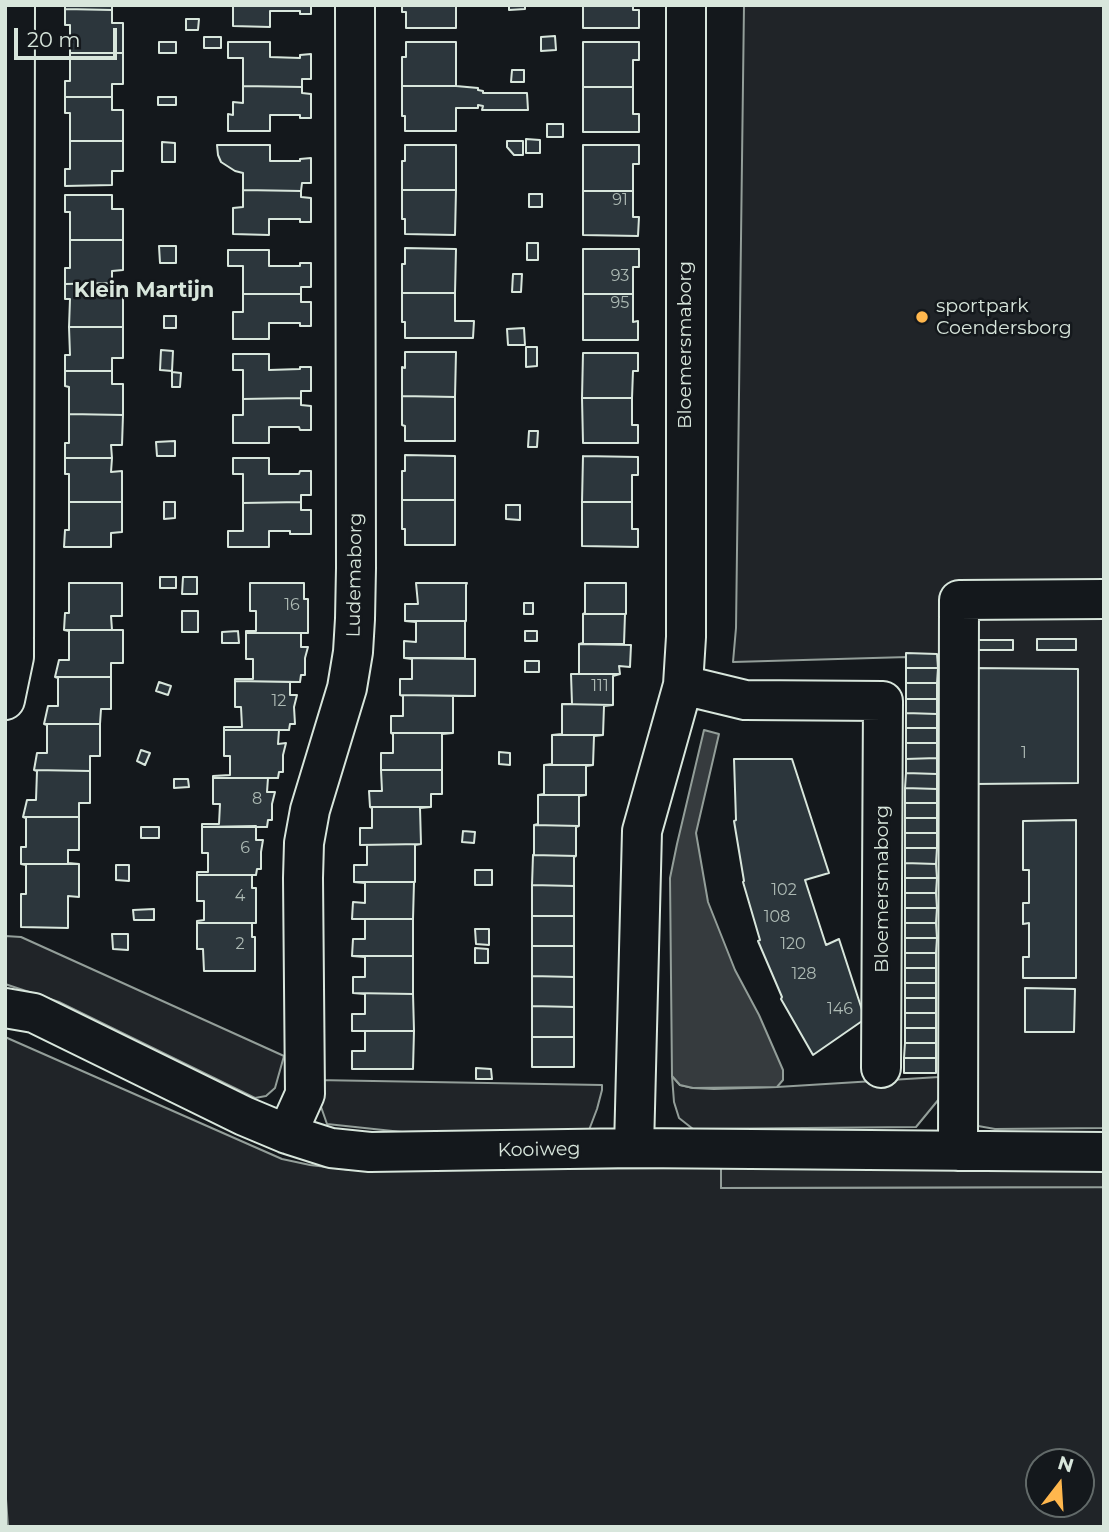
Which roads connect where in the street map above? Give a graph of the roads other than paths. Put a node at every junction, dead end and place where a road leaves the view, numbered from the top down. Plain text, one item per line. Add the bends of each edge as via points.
1 (15, 5) edge
2 (355, 5) edge
3 (686, 5) edge
4 (1104, 599) edge
5 (683, 685) junction
6 (5, 700) edge
7 (5, 1008) edge
8 (881, 1068) dead end
9 (287, 1134) junction
10 (634, 1148) junction
11 (958, 1151) junction
12 (1104, 1152) edge

1 - 6 street via 14,657
2 - 9 street, Ludemaborg via 355,619 347,688 304,843 305,1094
3 - 5 street, Bloemersmaborg
4 - 11 street via 959,600
5 - 8 street, Bloemersmaborg via 746,700 883,701
5 - 10 street, Bloemersmaborg via 642,831
7 - 9 street, Kooiweg via 34,1013
9 - 10 street, Kooiweg via 331,1148 370,1152
10 - 11 street, Kooiweg
11 - 12 street, Kooiweg

